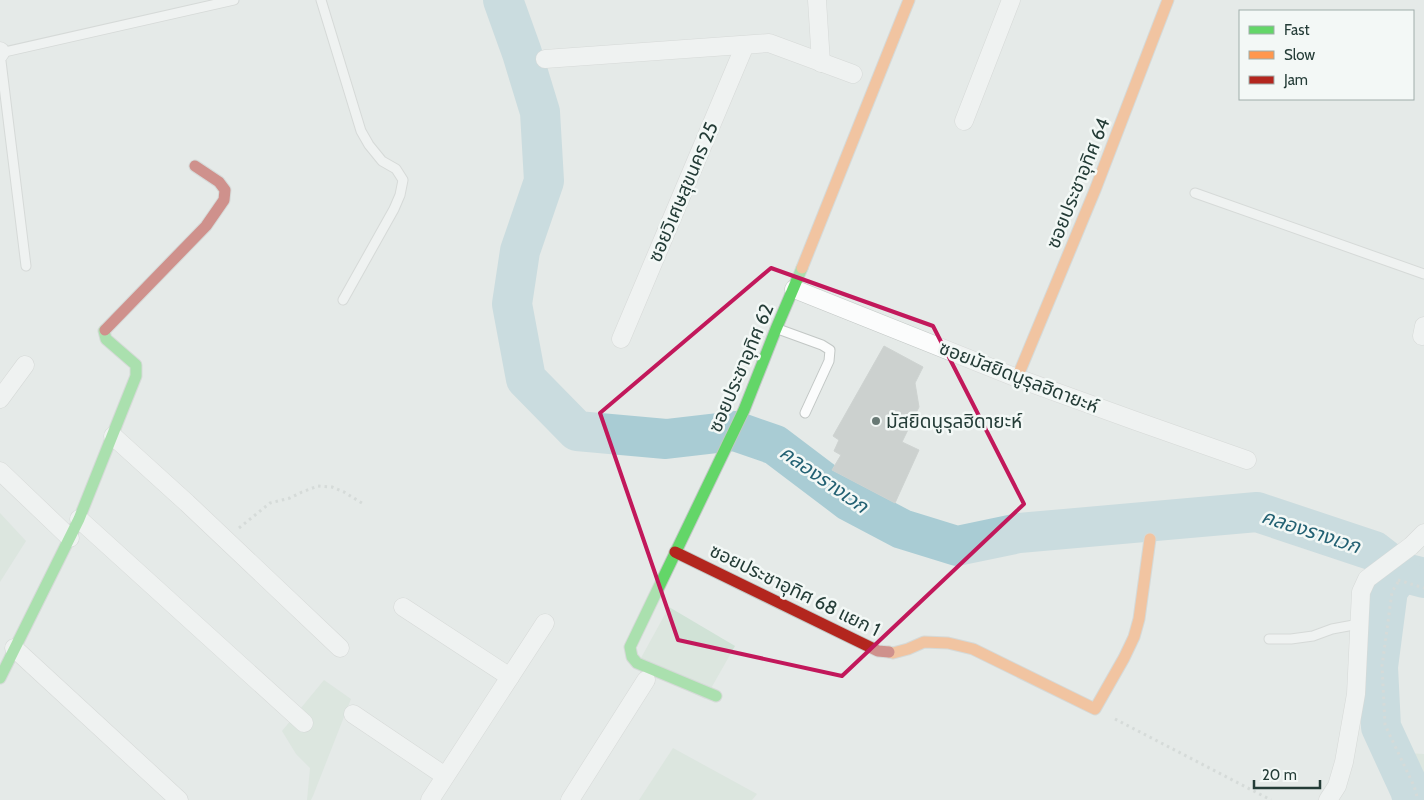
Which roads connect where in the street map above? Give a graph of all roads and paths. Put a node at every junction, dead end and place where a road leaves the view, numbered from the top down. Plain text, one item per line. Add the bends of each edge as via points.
1 (234, 0) edge
2 (320, 0) edge
3 (817, 0) edge
4 (909, 0) edge
5 (1011, 0) edge
6 (1168, 0) edge
7 (746, 45) junction
8 (0, 53) edge
9 (546, 59) dead end
10 (821, 62) junction
11 (853, 74) dead end
12 (964, 121) dead end
13 (195, 166) dead end
14 (1196, 193) dead end
15 (26, 266) dead end
16 (1424, 274) edge
17 (794, 289) junction
18 (343, 300) dead end
19 (776, 329) junction
20 (621, 339) dead end
21 (25, 366) dead end
22 (1017, 378) junction
23 (0, 399) edge
24 (805, 413) dead end
25 (113, 436) junction
26 (1247, 460) dead end
27 (0, 471) edge
28 (365, 504) dead end
29 (79, 519) junction
30 (1424, 533) edge
31 (70, 538) junction
32 (225, 539) junction
33 (1150, 539) dead end
34 (675, 552) junction
35 (1394, 577) dead end
36 (1399, 581) junction
37 (1424, 588) edge
38 (403, 607) dead end
39 (545, 623) dead end
40 (1359, 624) junction
41 (1269, 639) dead end
42 (14, 648) junction
43 (340, 648) dead end
44 (510, 677) junction
45 (0, 678) edge
46 (646, 680) dead end
47 (716, 696) dead end
48 (1094, 709) junction
49 (353, 714) dead end
50 (304, 723) dead end
51 (445, 776) junction
52 (179, 800) edge
53 (430, 800) edge
54 (570, 800) edge
55 (1271, 800) edge
56 (1328, 800) edge
57 (1418, 800) edge

1 - 8 lane
2 - 18 lane via 361,131 382,161 396,169 403,180 394,209
3 - 10 street
4 - 17 street, ซอยประชาอุทิศ 62
5 - 12 street
6 - 22 street, ซอยประชาอุทิศ 64 via 1135,91
7 - 9 street
7 - 10 street via 768,43
7 - 20 street, ซอยวิเศษสุขนคร 25
8 - 15 lane
10 - 11 street
13 - 25 street via 219,182 225,190 224,200 206,226 104,331 106,339 136,365 136,376
14 - 16 lane
17 - 19 street, ซอยประชาอุทิศ 62
17 - 22 street, ซอยมัสยิดนูรุลฮิดายะห์
19 - 24 lane via 830,350 829,361
19 - 34 street, ซอยประชาอุทิศ 62 via 744,410
21 - 23 street
22 - 26 street, ซอยมัสยิดนูรุลฮิดายะห์
25 - 29 street
25 - 32 street
27 - 31 street
28 - 32 path via 332,487 318,486 270,503
29 - 31 street
29 - 50 street
30 - 40 street via 1367,579 1360,592
31 - 42 street
32 - 43 street
33 - 48 street via 1134,637
34 - 47 street, ซอยประชาอุทิศ 62 via 630,647 632,658
34 - 48 street, ซอยประชาอุทิศ 68 แยก 1 via 878,650 893,653 924,642 973,649
35 - 36 path
36 - 37 path
36 - 57 path via 1392,592 1382,666 1385,725
38 - 44 street
39 - 44 street
40 - 41 lane via 1291,640
40 - 56 street via 1356,694 1349,736 1337,786
42 - 45 street
42 - 52 street
44 - 51 street
46 - 54 street
48 - 55 path
49 - 51 street
51 - 53 street

